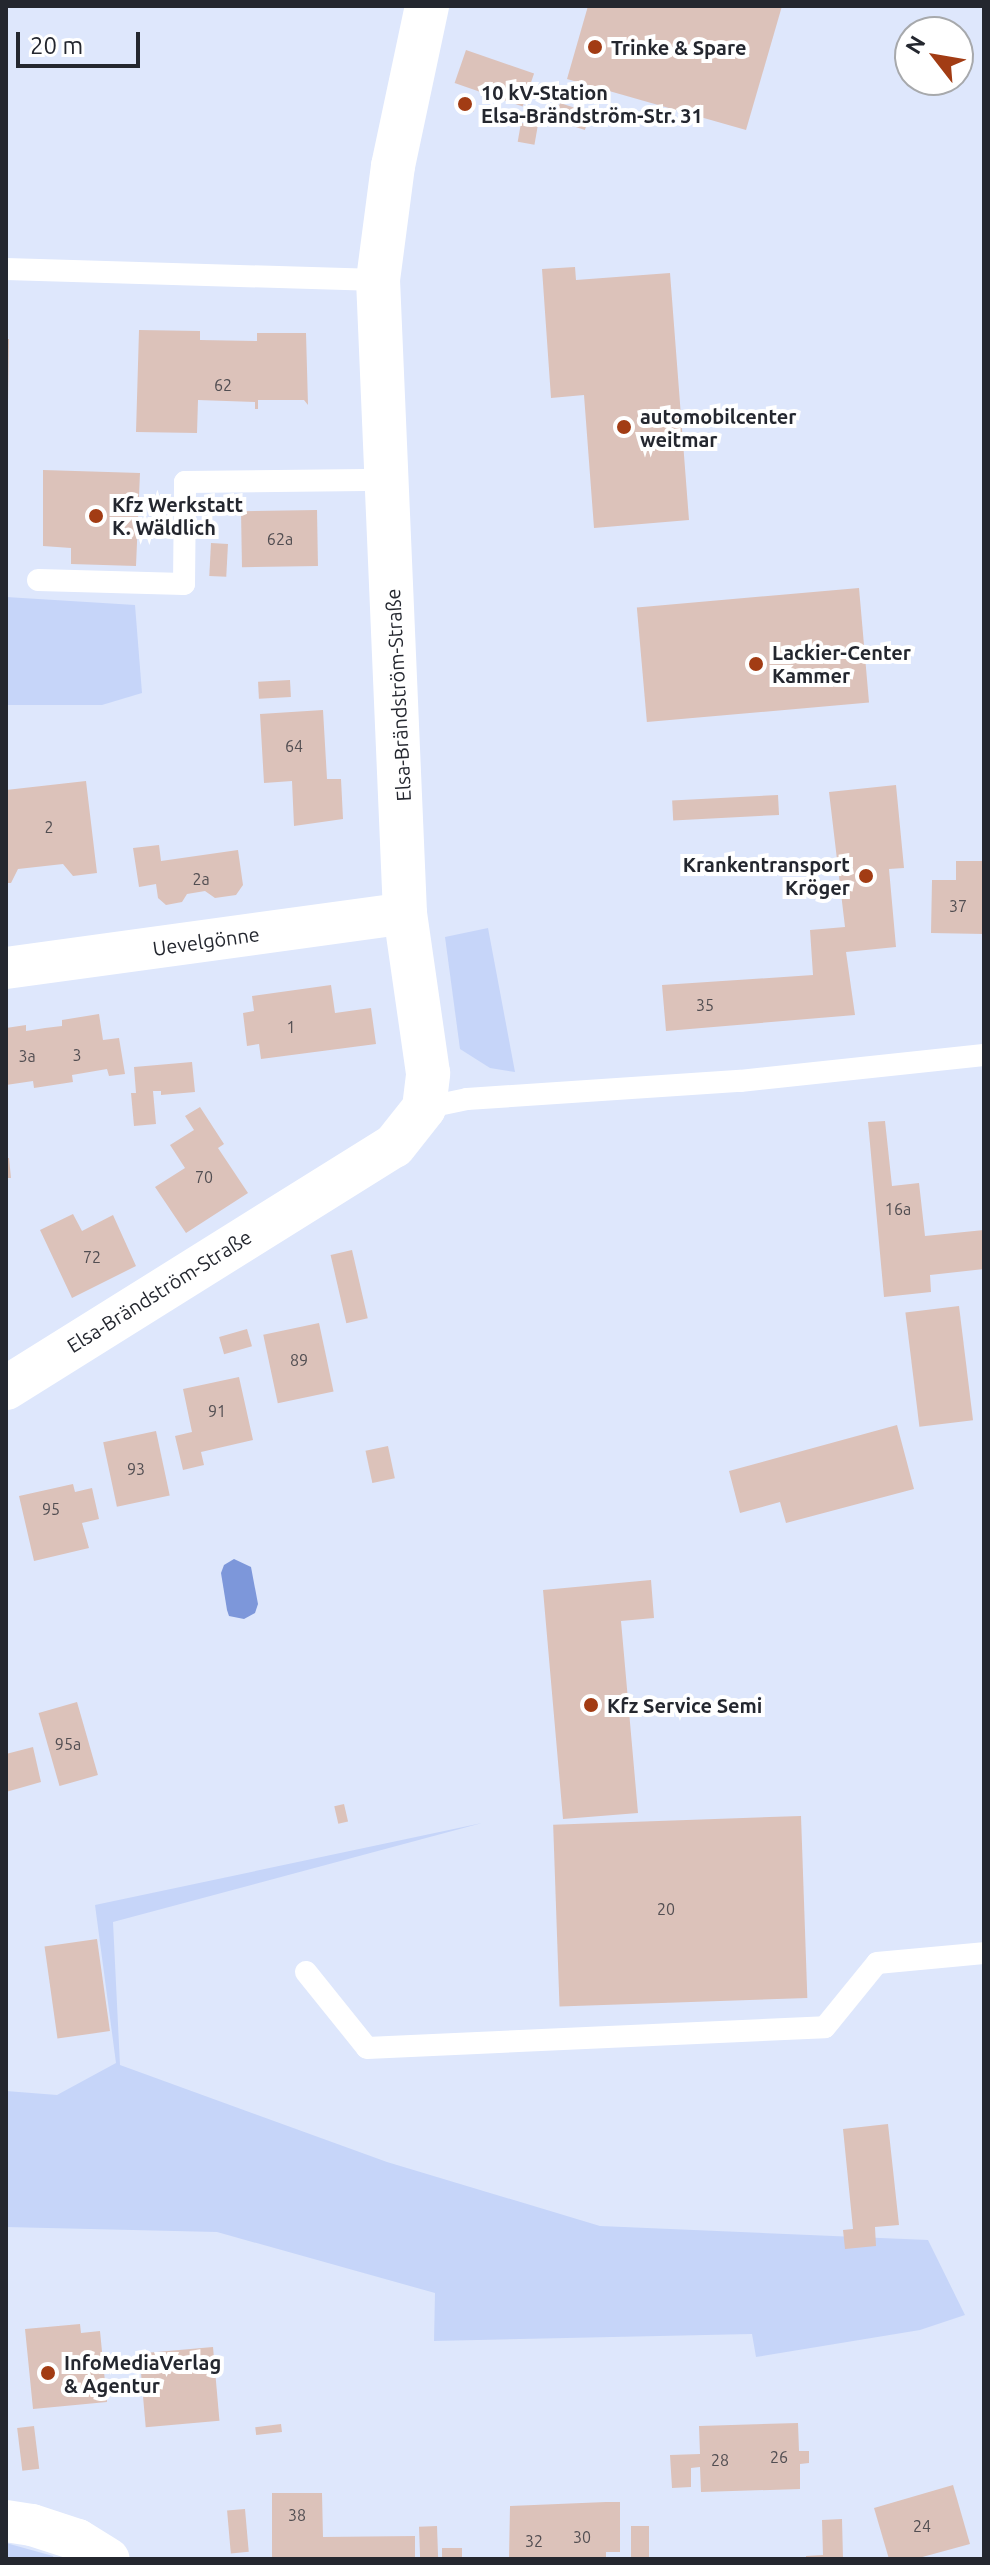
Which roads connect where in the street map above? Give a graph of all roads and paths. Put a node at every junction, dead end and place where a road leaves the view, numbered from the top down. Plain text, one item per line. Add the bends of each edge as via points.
1 (427, 6) edge
2 (6, 269) edge
3 (378, 280) junction
4 (388, 480) junction
5 (38, 580) dead end
6 (405, 913) junction
7 (6, 968) edge
8 (984, 1055) edge
9 (424, 1108) junction
10 (6, 1388) edge
11 (984, 1953) edge
12 (306, 1972) dead end
13 (6, 2521) edge
14 (108, 2559) edge

1 - 3 street, Elsa-Brändström-Straße via 393,166
2 - 3 lane
3 - 4 street, Elsa-Brändström-Straße
4 - 5 lane via 185,482 184,584
4 - 6 street, Elsa-Brändström-Straße
6 - 7 street, Uevelgönne
6 - 9 street, Elsa-Brändström-Straße via 428,1073
8 - 9 lane via 740,1081 467,1099
9 - 10 street, Elsa-Brändström-Straße via 394,1146
11 - 12 lane via 877,1963 825,2027 367,2048
13 - 14 street via 78,2540

